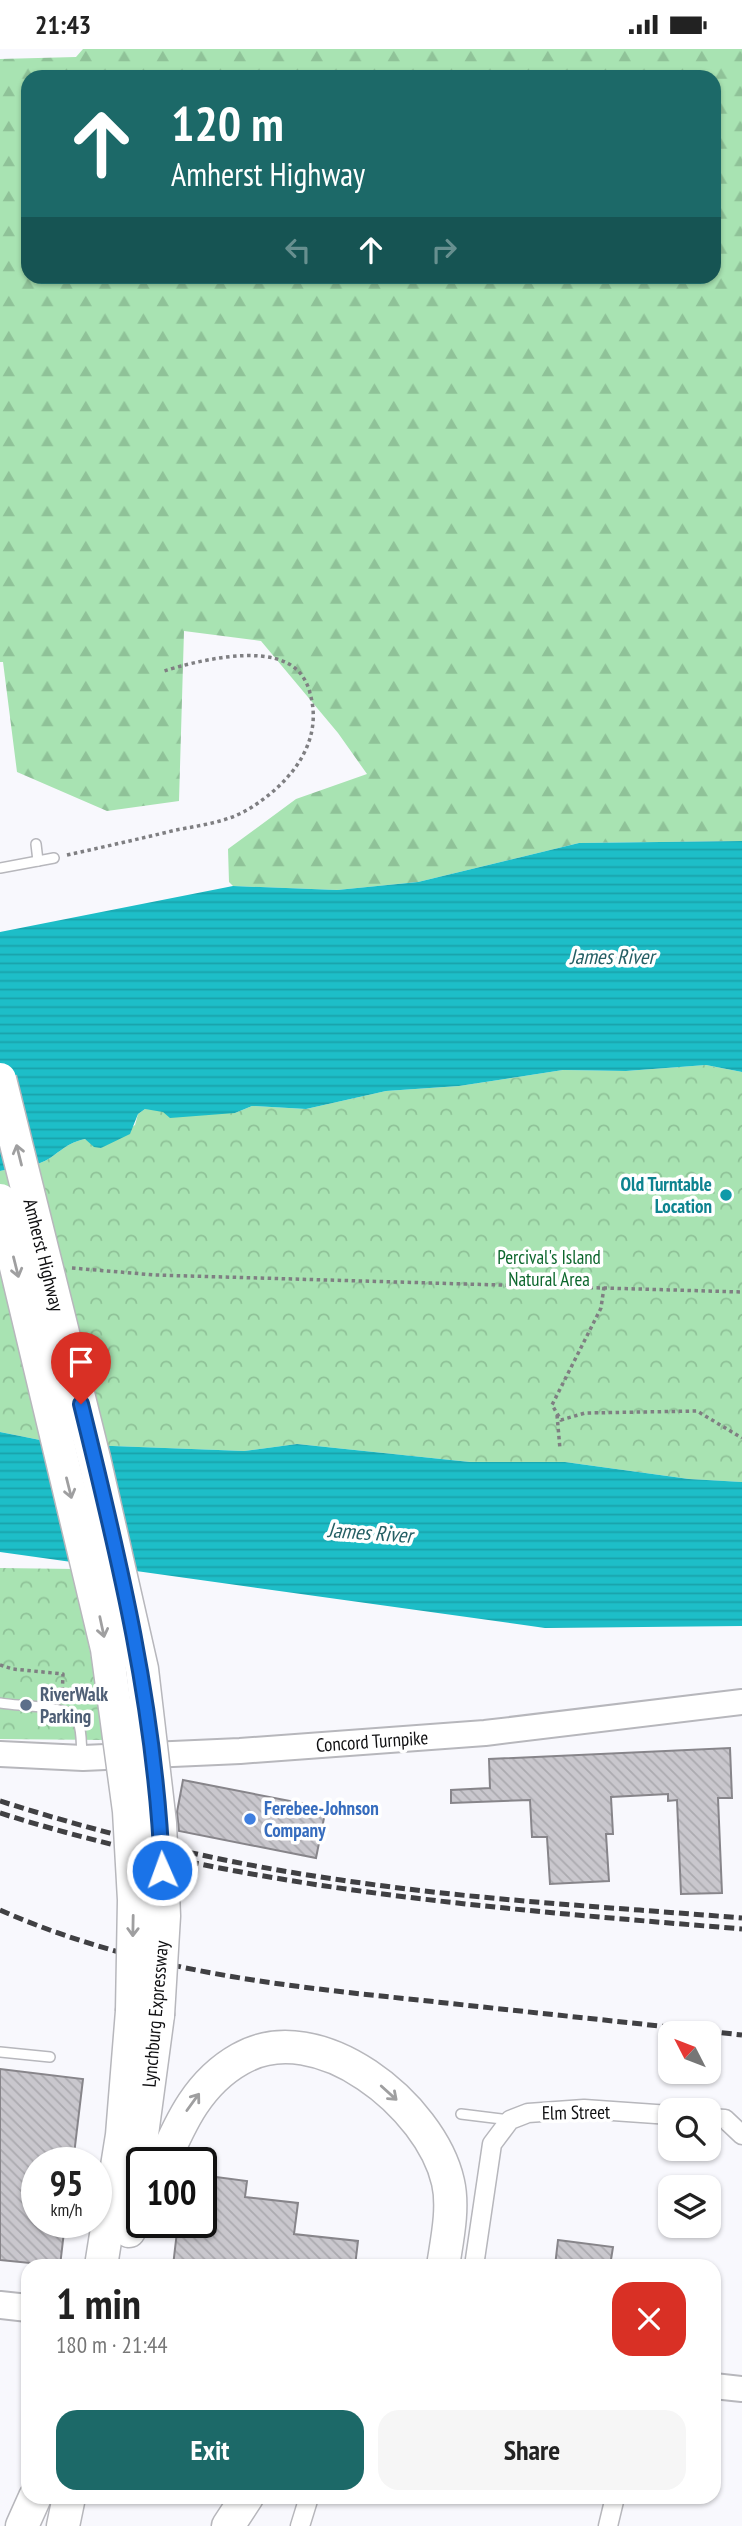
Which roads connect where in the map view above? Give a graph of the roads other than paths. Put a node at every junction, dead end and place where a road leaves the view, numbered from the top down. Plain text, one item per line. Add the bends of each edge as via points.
1 (36, 843) dead end
2 (54, 858) road end
3 (38, 861) junction
4 (0, 868) edge
5 (0, 1079) edge
6 (0, 1200) edge
7 (103, 1557) junction
8 (742, 1702) edge
9 (0, 1703) edge
10 (0, 1753) edge
11 (83, 1758) junction
12 (145, 2013) junction
13 (0, 2052) edge
14 (50, 2057) dead end
15 (461, 2114) dead end
16 (658, 2114) edge
17 (725, 2118) edge
18 (510, 2120) junction
19 (742, 2135) edge
20 (138, 2147) edge
21 (170, 2147) edge
22 (129, 2238) edge
23 (102, 2259) edge
24 (123, 2259) edge
25 (444, 2259) edge
26 (475, 2259) edge
27 (0, 2305) edge
28 (21, 2307) edge
29 (721, 2387) edge
30 (742, 2389) edge
31 (32, 2504) edge
32 (44, 2504) edge
33 (68, 2504) edge
34 (79, 2504) edge
35 (225, 2504) edge
36 (242, 2504) edge
37 (307, 2504) edge
38 (613, 2504) edge
39 (22, 2526) edge
40 (39, 2526) edge
41 (63, 2526) edge
42 (80, 2526) edge
43 (211, 2526) edge
44 (228, 2526) edge
45 (300, 2526) edge
46 (608, 2526) edge

1 - 3 lane
2 - 3 lane
3 - 4 lane
7 -> 5 highway, Amherst Highway, bridge
6 -> 7 highway, Amherst Highway, bridge
7 - 12 highway, Lynchburg Expressway, bridge via 107,1649 129,1811
8 - 11 street, Concord Turnpike via 485,1733
9 - 11 lane via 61,1709 76,1718
10 - 11 street, Concord Turnpike
12 - 20 highway, Lynchburg Expressway
12 - 23 highway, Lynchburg Expressway
13 - 14 lane
15 - 18 lane
16 - 18 street, Elm Street via 584,2109 528,2113
17 - 19 street
18 - 26 street via 492,2144
21 -> 25 highway via 194,2099 216,2075 258,2051 296,2048 344,2062 389,2091 420,2123 439,2155 450,2200
22 - 24 highway, Lynchburg Expressway
27 - 28 main road
29 - 30 street
31 - 39 highway
32 - 40 highway
33 - 41 highway
34 - 42 highway
35 - 43 highway
36 - 44 highway
37 - 45 street
38 - 46 street

